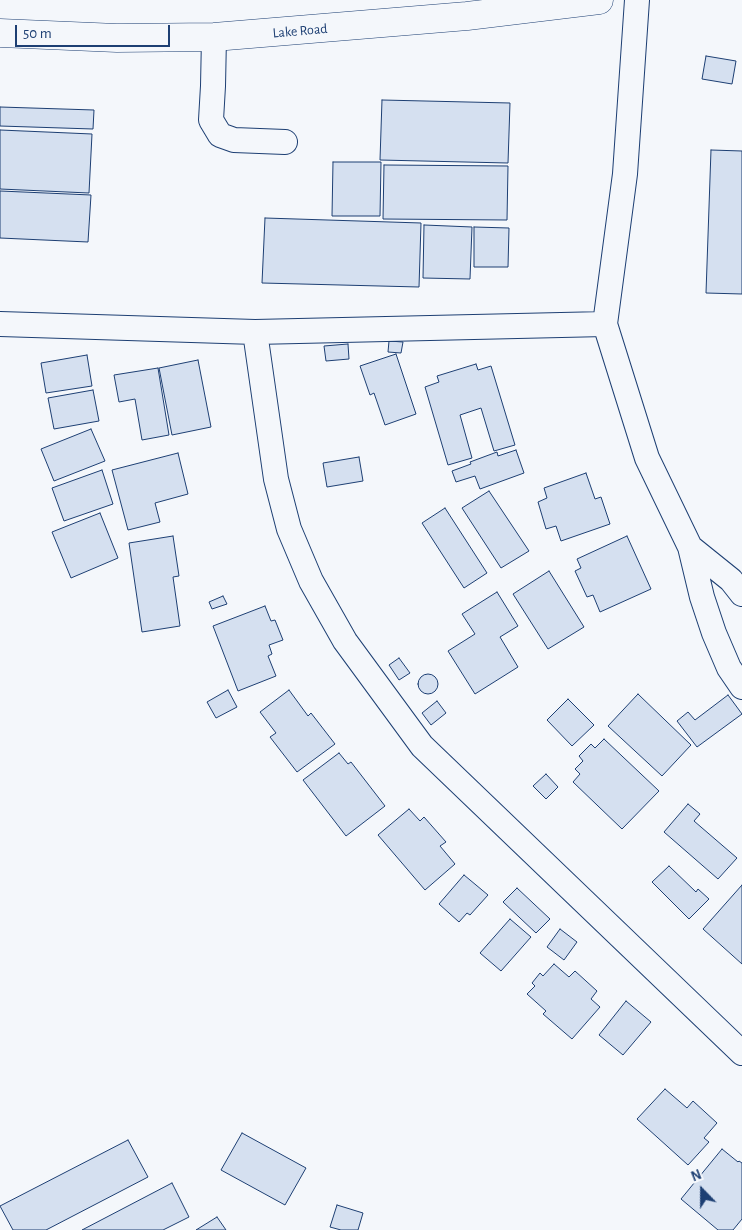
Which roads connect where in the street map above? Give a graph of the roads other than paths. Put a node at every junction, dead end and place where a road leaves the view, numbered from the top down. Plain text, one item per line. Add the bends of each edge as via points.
1 (599, 0) edge
2 (637, 0) edge
3 (0, 33) edge
4 (214, 38) junction
5 (285, 142) dead end
6 (0, 324) edge
7 (605, 324) junction
8 (255, 332) junction
9 (690, 548) junction
10 (742, 594) edge
11 (742, 687) edge
12 (742, 1053) edge

1 - 4 main road, Lake Road via 467,16
2 - 7 street via 624,174
3 - 4 main road, Lake Road
4 - 5 street via 211,120 220,135 234,140
6 - 8 street
7 - 8 street
7 - 9 street via 647,458
8 - 12 street via 276,479 289,529 311,581 345,641 422,746
9 - 10 street via 731,580
9 - 11 street via 714,633 729,668

